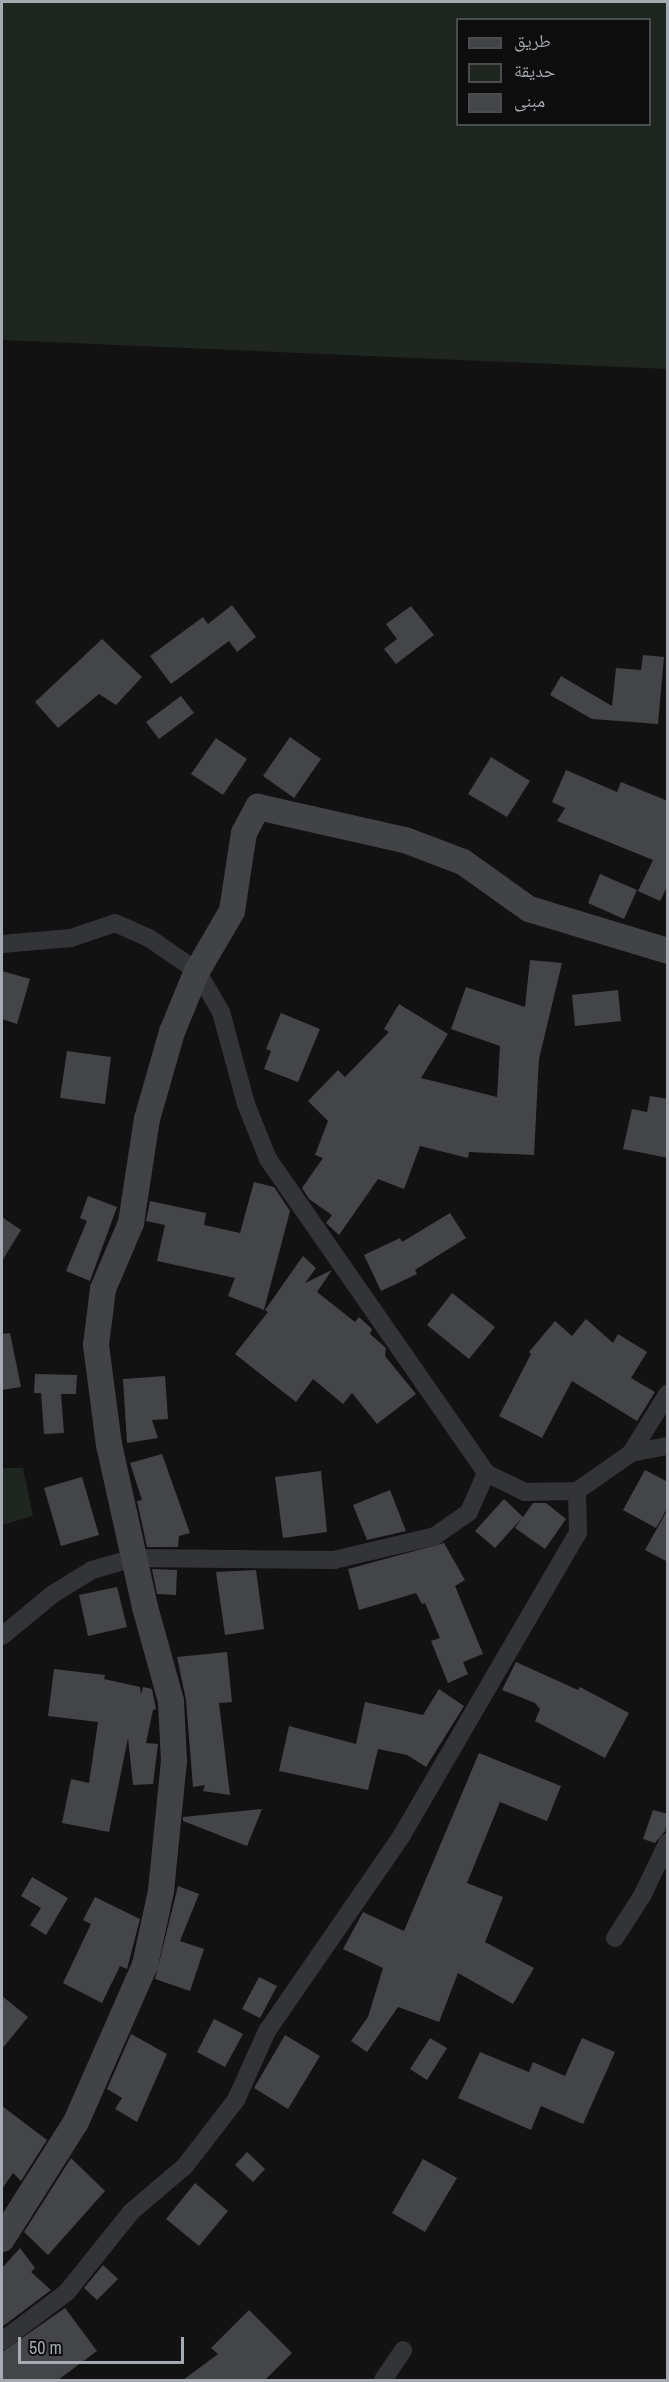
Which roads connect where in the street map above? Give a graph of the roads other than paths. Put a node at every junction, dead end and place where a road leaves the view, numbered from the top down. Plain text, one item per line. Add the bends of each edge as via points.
1 (2, 944) edge
2 (668, 951) edge
3 (197, 971) junction
4 (668, 1393) edge
5 (668, 1446) edge
6 (631, 1453) junction
7 (486, 1473) junction
8 (577, 1491) junction
9 (134, 1558) junction
10 (2, 1636) edge
11 (668, 1842) edge
12 (615, 1938) dead end
13 (2, 2239) edge
14 (2, 2341) edge
15 (403, 2350) dead end
16 (383, 2380) edge

1 - 3 street via 71,938 115,923 149,938
2 - 3 street via 529,909 463,862 405,840 258,807 244,833 232,911
3 - 7 street via 221,1012 246,1104 268,1158
3 - 9 street via 172,1032 147,1119 131,1223 103,1289 96,1346 109,1445
4 - 6 street
5 - 6 street
6 - 8 street
7 - 8 street via 525,1492
7 - 9 street via 469,1512 435,1536 334,1560
8 - 14 street via 578,1533 402,1835 267,2031 236,2100 185,2166 131,2212 67,2292
9 - 10 street via 92,1570 53,1593
9 - 13 street via 171,1701 174,1761 161,1891 145,1965 76,2122
11 - 12 street via 642,1896
15 - 16 street

